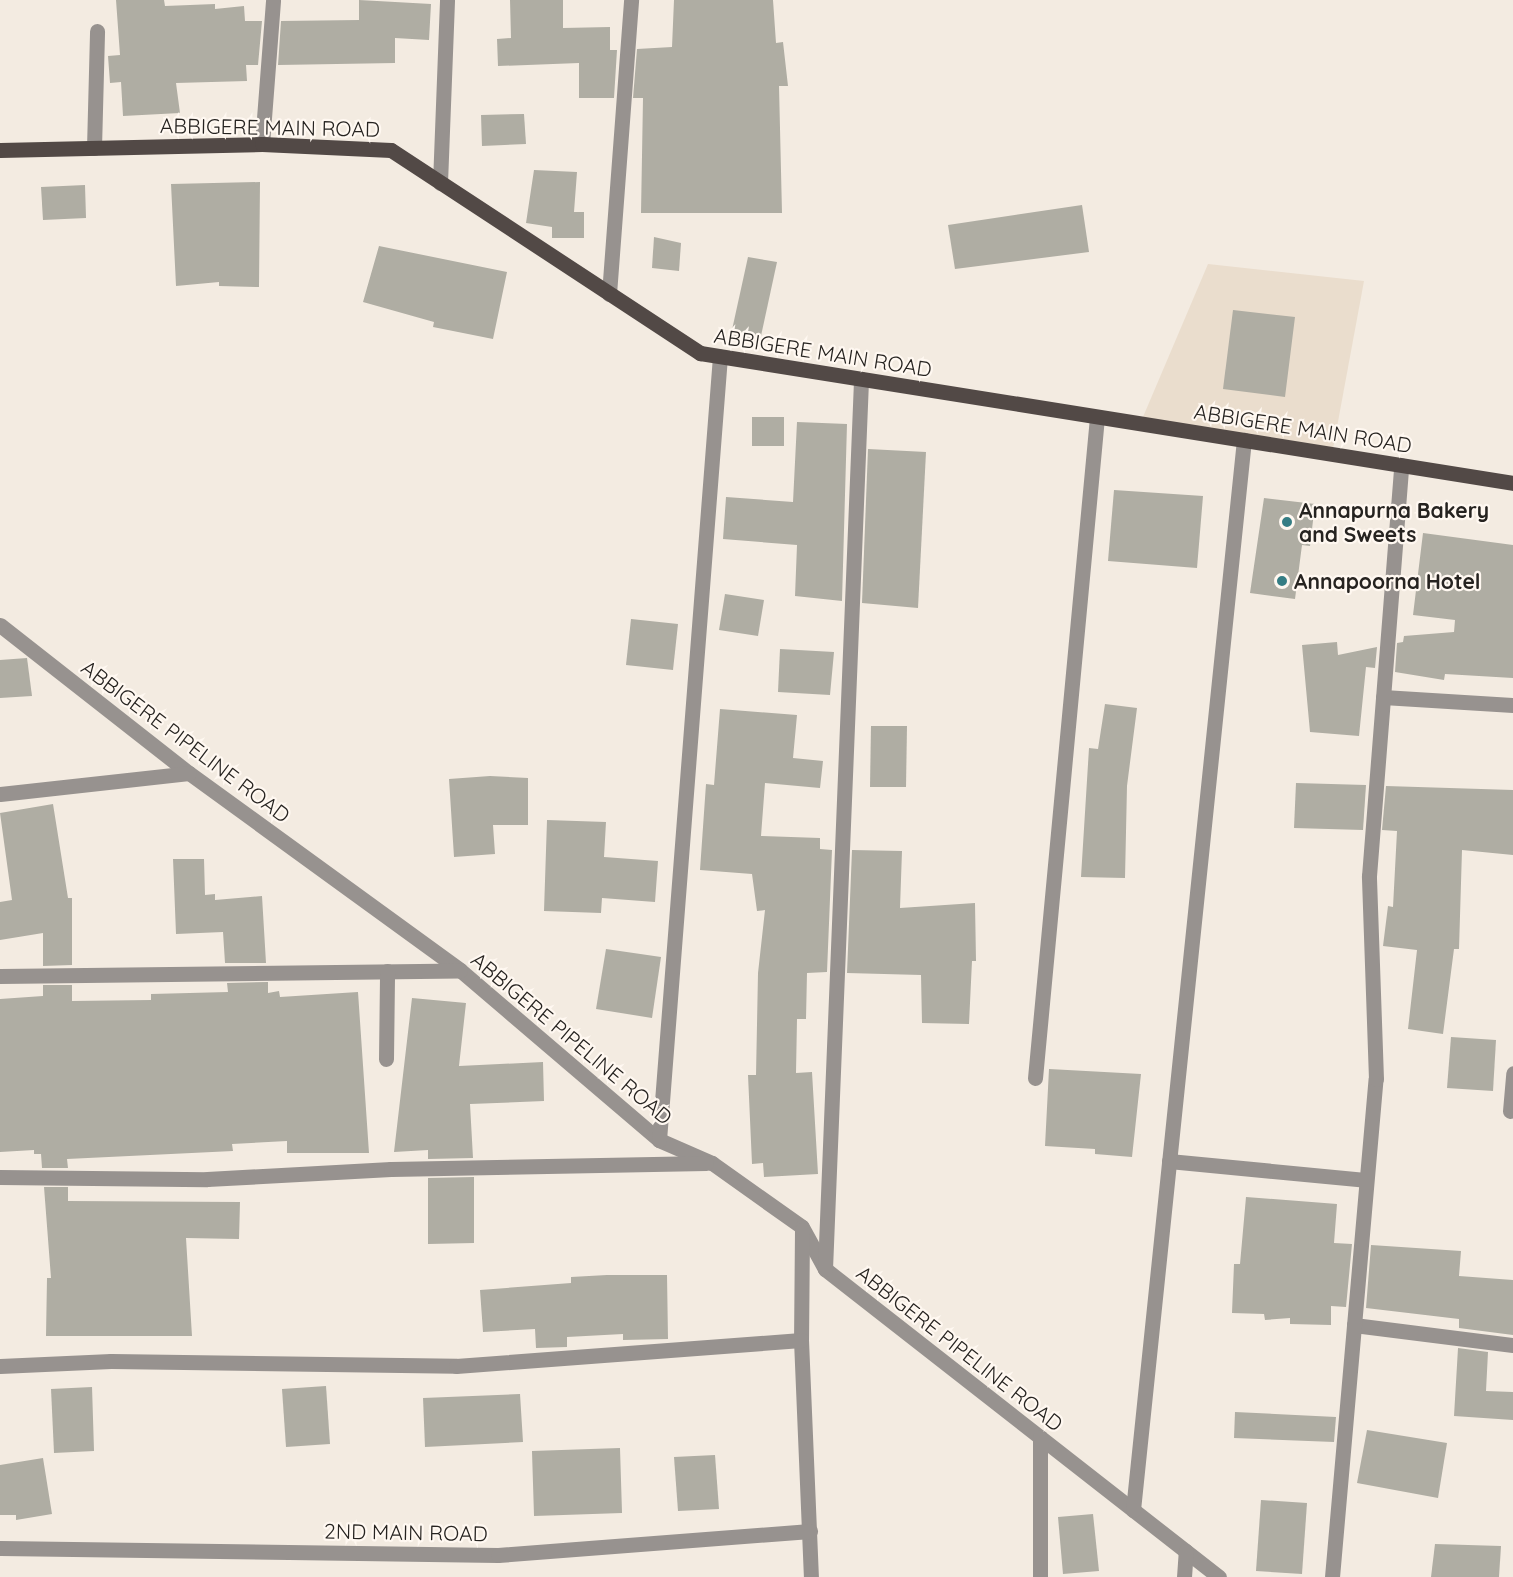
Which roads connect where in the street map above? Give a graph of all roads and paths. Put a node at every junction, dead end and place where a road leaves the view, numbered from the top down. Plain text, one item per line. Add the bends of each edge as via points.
1 (273, 0) edge
2 (447, 0) edge
3 (631, 0) edge
4 (97, 31) dead end
5 (262, 144) junction
6 (94, 148) junction
7 (0, 150) edge
8 (440, 183) junction
9 (609, 294) junction
10 (720, 356) junction
11 (861, 379) junction
12 (1097, 417) junction
13 (1244, 440) junction
14 (1401, 465) junction
15 (1513, 483) edge
16 (0, 625) edge
17 (1383, 697) junction
18 (1513, 705) edge
19 (189, 773) junction
20 (0, 794) edge
21 (460, 970) junction
22 (387, 971) junction
23 (0, 976) edge
24 (386, 1059) dead end
25 (1513, 1073) edge
26 (1035, 1078) dead end
27 (1510, 1111) dead end
28 (659, 1140) junction
29 (1169, 1161) junction
30 (712, 1163) junction
31 (0, 1177) edge
32 (1365, 1180) junction
33 (802, 1227) junction
34 (825, 1269) junction
35 (1354, 1325) junction
36 (801, 1340) junction
37 (1513, 1345) edge
38 (0, 1366) edge
39 (1040, 1437) junction
40 (1133, 1510) junction
41 (810, 1531) junction
42 (0, 1548) edge
43 (1186, 1551) junction
44 (811, 1577) edge
45 (1040, 1577) edge
46 (1184, 1577) edge
47 (1219, 1577) edge
48 (1332, 1577) edge

1 - 5 street
2 - 8 street
3 - 9 street
4 - 6 street
5 - 6 main road, ABBIGERE MAIN ROAD
5 - 8 main road, ABBIGERE MAIN ROAD via 390,150
6 - 7 main road, ABBIGERE MAIN ROAD
8 - 9 main road, ABBIGERE MAIN ROAD
9 - 10 main road, ABBIGERE MAIN ROAD via 700,353
10 - 11 main road, ABBIGERE MAIN ROAD
10 - 28 street
11 - 12 main road, ABBIGERE MAIN ROAD
11 - 34 street
12 - 13 main road, ABBIGERE MAIN ROAD
12 - 26 street
13 - 14 main road, ABBIGERE MAIN ROAD
13 - 29 street
14 - 15 main road, ABBIGERE MAIN ROAD
14 - 17 street
16 - 19 street, ABBIGERE PIPELINE ROAD
17 - 18 street
17 - 32 street via 1369,876 1376,1079
19 - 20 street
19 - 21 street, ABBIGERE PIPELINE ROAD
21 - 22 street
21 - 28 street, ABBIGERE PIPELINE ROAD
22 - 23 street
22 - 24 street
25 - 27 street
28 - 30 street, ABBIGERE PIPELINE ROAD
29 - 32 street
29 - 40 street
30 - 31 street via 391,1169 207,1179
30 - 33 street, ABBIGERE PIPELINE ROAD
32 - 35 street
33 - 34 street, ABBIGERE PIPELINE ROAD
33 - 36 street
34 - 39 street, ABBIGERE PIPELINE ROAD
35 - 37 street
35 - 48 street
36 - 38 street via 456,1366 111,1361
36 - 41 street
39 - 40 street, ABBIGERE PIPELINE ROAD
39 - 45 street
40 - 43 street, ABBIGERE PIPELINE ROAD
41 - 42 street, 2ND MAIN ROAD via 498,1555
41 - 44 street
43 - 46 street
43 - 47 street, ABBIGERE PIPELINE ROAD

